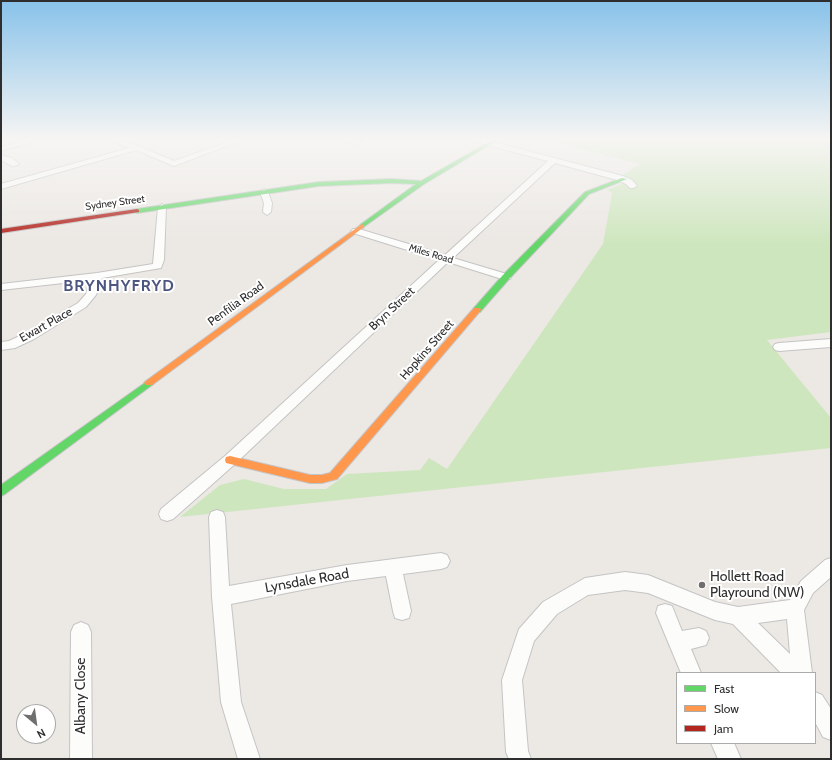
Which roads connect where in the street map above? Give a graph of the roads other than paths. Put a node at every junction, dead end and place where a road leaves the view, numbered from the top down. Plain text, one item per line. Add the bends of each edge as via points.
1 (48, 173) edge
2 (438, 173) edge
3 (539, 173) edge
4 (601, 173) edge
5 (624, 180) junction
6 (422, 183) junction
7 (633, 186) dead end
8 (1, 187) edge
9 (264, 192) junction
10 (162, 207) junction
11 (267, 212) dead end
12 (1, 231) edge
13 (356, 231) junction
14 (446, 259) junction
15 (97, 276) junction
16 (506, 277) junction
17 (1, 287) edge
18 (831, 343) edge
19 (1, 346) edge
20 (779, 347) dead end
21 (230, 460) junction
22 (1, 491) edge
23 (167, 514) dead end
24 (217, 517) dead end
25 (441, 561) dead end
26 (831, 566) edge
27 (393, 567) junction
28 (221, 597) junction
29 (795, 610) junction
30 (402, 611) dead end
31 (665, 613) dead end
32 (738, 616) junction
33 (81, 632) dead end
34 (699, 638) dead end
35 (677, 641) junction
36 (691, 672) edge
37 (794, 672) edge
38 (802, 672) edge
39 (816, 704) edge
40 (831, 729) edge
41 (722, 744) edge
42 (81, 759) edge
43 (249, 759) edge
44 (520, 759) edge
45 (730, 759) edge

1 - 8 street
2 - 6 street, Penfilia Road
3 - 14 street, Bryn Street
4 - 5 street
5 - 7 street
5 - 16 street, Hopkins Street via 587,193
6 - 9 street, Sydney Street via 392,181 319,184
6 - 13 street, Penfilia Road
9 - 10 street, Sydney Street
9 - 11 street via 268,203
10 - 12 street, Sydney Street
10 - 15 street via 157,266
13 - 14 street, Miles Road
13 - 22 street, Penfilia Road
14 - 16 street, Miles Road
14 - 21 street, Bryn Street
15 - 17 street
15 - 19 street, Ewart Place via 91,295 82,305 30,336 11,345
16 - 21 street, Hopkins Street via 333,476 310,479
18 - 20 street
21 - 23 street, Bryn Street
24 - 28 street
25 - 27 street, Lynsdale Road
26 - 29 street via 806,587
27 - 28 street, Lynsdale Road
27 - 30 street
28 - 43 street via 231,702
29 - 32 street
29 - 38 street
31 - 35 street
32 - 37 street
32 - 44 street via 715,611 648,584 625,581 585,587 550,608 526,636 512,680 517,752
33 - 42 street, Albany Close
34 - 35 street
35 - 36 street
39 - 40 street
41 - 45 street

